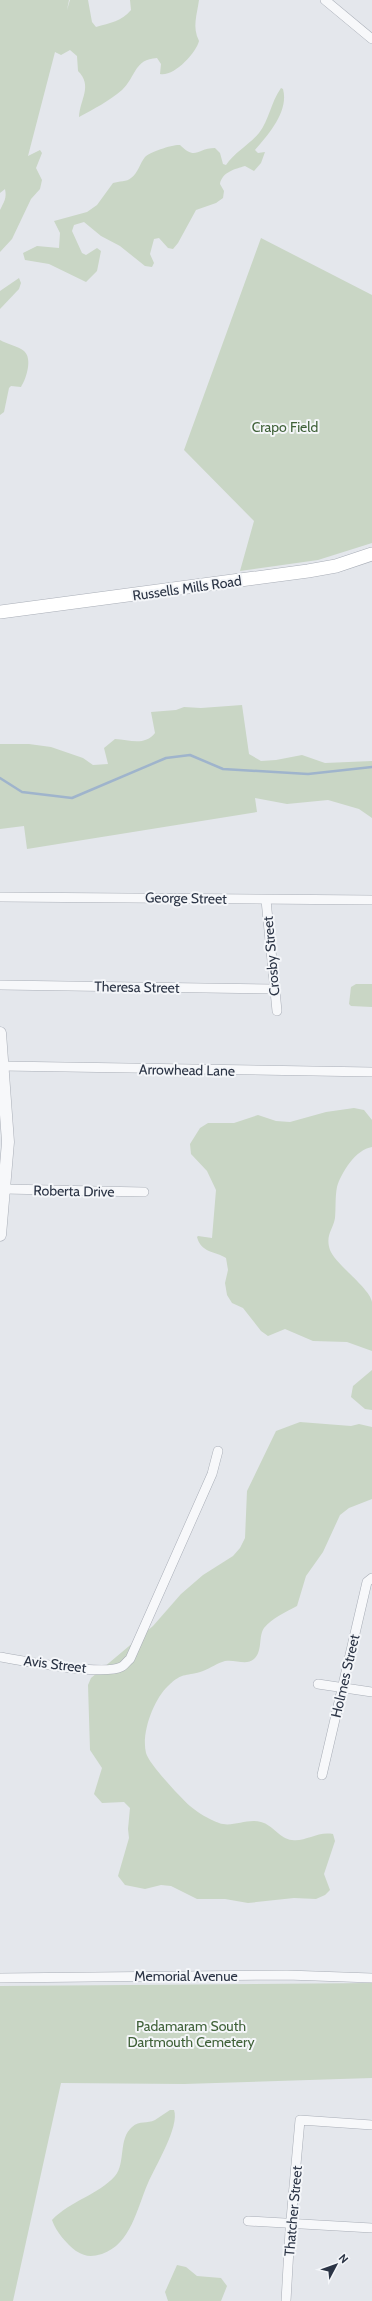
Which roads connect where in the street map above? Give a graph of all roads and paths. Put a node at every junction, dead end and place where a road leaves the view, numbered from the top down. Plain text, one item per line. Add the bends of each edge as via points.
1 (325, 0) edge
2 (372, 39) edge
3 (372, 554) edge
4 (0, 612) edge
5 (0, 897) edge
6 (266, 900) junction
7 (372, 900) edge
8 (0, 985) edge
9 (274, 990) junction
10 (277, 1011) dead end
11 (0, 1033) edge
12 (2, 1066) junction
13 (372, 1072) edge
14 (4, 1189) junction
15 (144, 1192) dead end
16 (0, 1235) edge
17 (218, 1451) dead end
18 (372, 1578) edge
19 (0, 1658) edge
20 (318, 1684) dead end
21 (342, 1688) junction
22 (372, 1692) edge
23 (322, 1775) dead end
24 (0, 1978) edge
25 (372, 1978) edge
26 (372, 2125) edge
27 (248, 2221) dead end
28 (291, 2224) junction
29 (372, 2228) edge
30 (286, 2301) edge

1 - 2 street
3 - 4 main road, Russells Mills Road via 336,566 308,571
5 - 6 street, George Street
6 - 7 street, George Street
6 - 9 street, Crosby Street
8 - 9 street, Theresa Street
9 - 10 street, Crosby Street
11 - 12 street
12 - 13 street, Arrowhead Lane
12 - 14 street via 8,1142
14 - 15 street, Roberta Drive
14 - 16 street
17 - 19 street, Avis Street via 212,1474 130,1659 121,1667 110,1670
18 - 21 street, Holmes Street via 367,1582
20 - 21 street
21 - 22 street
21 - 23 street, Holmes Street
24 - 25 street, Memorial Avenue
26 - 28 street, Thatcher Street via 300,2120
27 - 28 street
28 - 29 street
28 - 30 street, Thatcher Street

